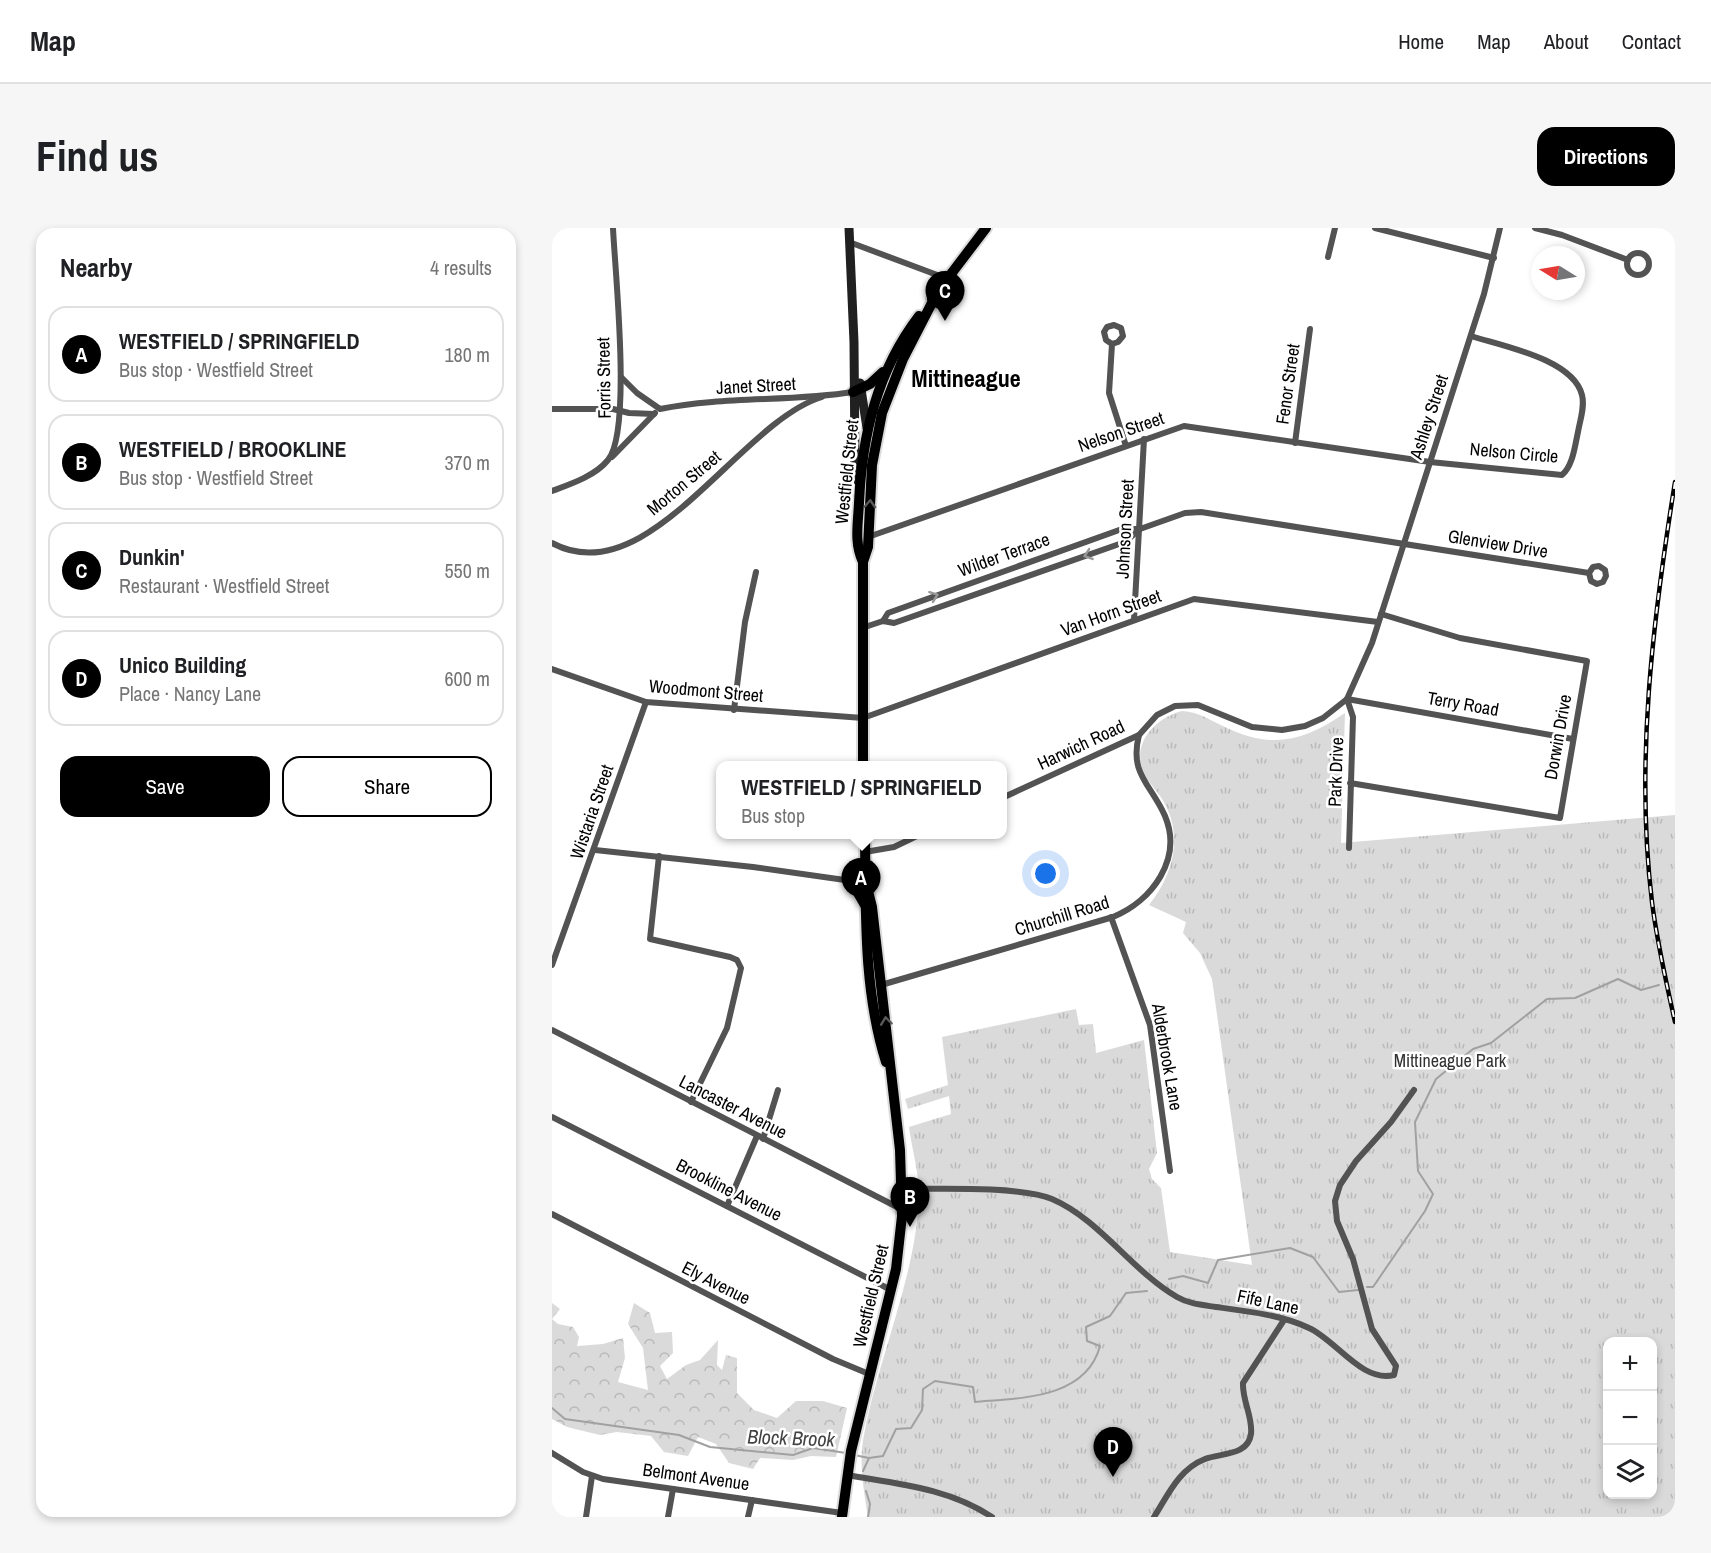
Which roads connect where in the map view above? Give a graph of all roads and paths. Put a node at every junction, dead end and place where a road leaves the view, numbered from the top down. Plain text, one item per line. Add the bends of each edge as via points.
1 (613, 228) edge
2 (849, 228) edge
3 (986, 228) edge
4 (1335, 228) edge
5 (1375, 228) edge
6 (1408, 228) edge
7 (1500, 228) edge
8 (1534, 228) edge
9 (1407, 236) junction
10 (849, 242) junction
11 (1329, 257) dead end
12 (1494, 258) junction
13 (1628, 260) dead end
14 (948, 279) junction
15 (936, 295) junction
16 (1310, 329) dead end
17 (1471, 336) junction
18 (1112, 344) dead end
19 (889, 365) junction
20 (620, 376) junction
21 (857, 390) junction
22 (822, 397) junction
23 (552, 409) edge
24 (660, 409) junction
25 (621, 410) junction
26 (654, 414) junction
27 (867, 428) junction
28 (1144, 439) junction
29 (1295, 443) junction
30 (1126, 446) junction
31 (609, 459) junction
32 (1430, 462) junction
33 (860, 486) junction
34 (552, 490) edge
35 (1140, 529) junction
36 (868, 537) junction
37 (552, 543) edge
38 (1403, 544) junction
39 (1043, 557) junction
40 (864, 562) junction
41 (1048, 569) junction
42 (756, 572) dead end
43 (1589, 573) dead end
44 (963, 586) junction
45 (967, 598) junction
46 (1381, 614) junction
47 (1134, 620) junction
48 (883, 621) junction
49 (1378, 622) junction
50 (862, 628) junction
51 (552, 669) edge
52 (1347, 699) junction
53 (646, 702) junction
54 (734, 710) junction
55 (863, 718) junction
56 (1139, 735) junction
57 (1573, 739) junction
58 (864, 761) edge
59 (1350, 783) junction
60 (1007, 796) edge
61 (865, 839) edge
62 (911, 839) edge
63 (1349, 848) dead end
64 (595, 850) junction
65 (865, 852) junction
66 (659, 856) junction
67 (866, 883) junction
68 (1112, 917) junction
69 (552, 965) edge
70 (877, 986) junction
71 (552, 1030) edge
72 (778, 1090) dead end
73 (1414, 1090) dead end
74 (691, 1102) junction
75 (552, 1117) edge
76 (760, 1138) junction
77 (1170, 1171) dead end
78 (902, 1189) junction
79 (727, 1206) junction
80 (902, 1209) junction
81 (552, 1214) edge
82 (891, 1290) junction
83 (1284, 1320) junction
84 (869, 1374) junction
85 (552, 1453) edge
86 (847, 1475) junction
87 (592, 1476) junction
88 (673, 1489) junction
89 (752, 1500) junction
90 (842, 1515) edge
91 (586, 1517) edge
92 (668, 1517) edge
93 (748, 1517) edge
94 (992, 1517) edge
95 (1154, 1517) edge

1 - 20 street, Forris Street
2 - 10 main road
3 - 14 main road, Westfield Street
4 - 11 street
5 - 9 street
6 - 9 street
7 - 12 street, Ashley Street
8 - 13 street
9 - 12 street
10 - 14 street
10 - 21 main road
12 - 17 street, Ashley Street
14 - 15 main road, Westfield Street
15 - 19 main road, Westfield Street via 911,326
36 -> 15 main road, Westfield Street via 873,458 882,413 903,359
16 - 29 street, Fenor Street
17 - 32 street, Ashley Street
17 - 32 street, Nelson Circle via 1550,363 1575,381 1583,404 1570,461 1565,473 1558,476
18 - 30 street via 1109,393
19 - 21 main road via 875,380
19 - 27 main road, Westfield Street
20 - 24 street
20 - 25 street, Forris Street
21 - 22 street, Janet Street
21 - 27 main road
21 - 33 main road via 855,465
22 - 24 street, Janet Street
22 - 37 street, Morton Street via 793,409 666,519 639,537 592,554
23 - 25 street
24 - 26 street
25 - 26 street
25 - 31 street, Forris Street via 618,436
26 - 31 street
27 - 33 main road, Westfield Street
28 - 29 street, Nelson Street via 1184,426
28 - 30 street, Nelson Street
28 - 35 street, Johnson Street
29 - 32 street, Nelson Street
30 - 36 street, Nelson Street
31 - 34 street via 580,480
32 - 38 street, Ashley Street
33 - 40 main road, Westfield Street via 857,547
35 - 38 street, Wilder Terrace via 1185,513 1201,512
35 - 39 street, Wilder Terrace via 1122,529
35 -> 41 street, Wilder Terrace via 1125,542
35 - 47 street, Johnson Street
36 - 40 main road, Westfield Street
38 - 43 street, Glenview Drive
38 - 46 street, Ashley Street
39 - 41 street
39 - 44 street, Wilder Terrace
40 - 50 main road, Westfield Street
41 - 45 street, Wilder Terrace
42 - 54 street
44 - 45 street
48 -> 44 street, Wilder Terrace via 888,613
45 - 48 street, Wilder Terrace via 894,623
46 - 49 street, Harwich Road
46 - 57 street, Dorwin Drive via 1461,638 1587,661
47 - 49 street, Van Horn Street via 1200,599
47 - 55 street, Van Horn Street
48 - 50 street, Wilder Terrace
49 - 52 street, Harwich Road
50 - 55 main road, Westfield Street
51 - 53 street, Woodmont Street
52 - 56 street, Harwich Road via 1323,718 1282,730 1252,727 1205,707 1182,704 1157,715
52 - 57 street, Terry Road
52 - 59 street, Park Drive via 1353,717
53 - 54 street, Woodmont Street
53 - 64 street, Wistaria Street
54 - 55 street, Woodmont Street
55 - 58 main road, Westfield Street
56 - 60 street, Harwich Road
56 - 68 street, Churchill Road via 1138,768 1167,823 1168,860 1160,880 1144,898
57 - 59 street, Dorwin Drive via 1560,819
59 - 63 street, Park Drive
61 - 65 main road, Westfield Street
62 - 65 street via 894,847
64 - 66 street
64 - 69 street, Wistaria Street
65 - 67 main road, Westfield Street
66 - 67 street
66 - 74 street via 650,939 730,957 740,964 727,1028
67 - 70 main road, Westfield Street
68 - 70 street, Churchill Road
68 - 77 street, Alderbrook Lane via 1150,1025
70 - 78 main road, Westfield Street via 878,1036 891,1079
71 - 74 street, Lancaster Avenue
72 - 76 street
73 - 83 street, Fife Lane via 1356,1161 1340,1185 1335,1201 1337,1221 1353,1259 1372,1329 1395,1361 1395,1372 1385,1377 1375,1374 1325,1336
74 - 76 street, Lancaster Avenue
75 - 79 street, Brookline Avenue
76 - 79 street
76 - 80 street, Lancaster Avenue
78 - 80 main road, Westfield Street
78 - 83 street, Fife Lane via 1024,1193 1051,1199 1179,1299
79 - 82 street, Brookline Avenue
80 - 82 main road, Westfield Street
81 - 84 street, Ely Avenue
82 - 84 main road, Westfield Street
83 - 95 street via 1243,1383 1251,1426 1249,1441 1240,1450 1206,1458 1182,1473
84 - 86 main road, Westfield Street
85 - 87 street, Belmont Avenue
86 - 90 main road, Westfield Street
86 - 94 street via 948,1494
87 - 88 street, Belmont Avenue
87 - 91 street
88 - 89 street, Belmont Avenue
88 - 92 street
89 - 90 street, Belmont Avenue
89 - 93 street

